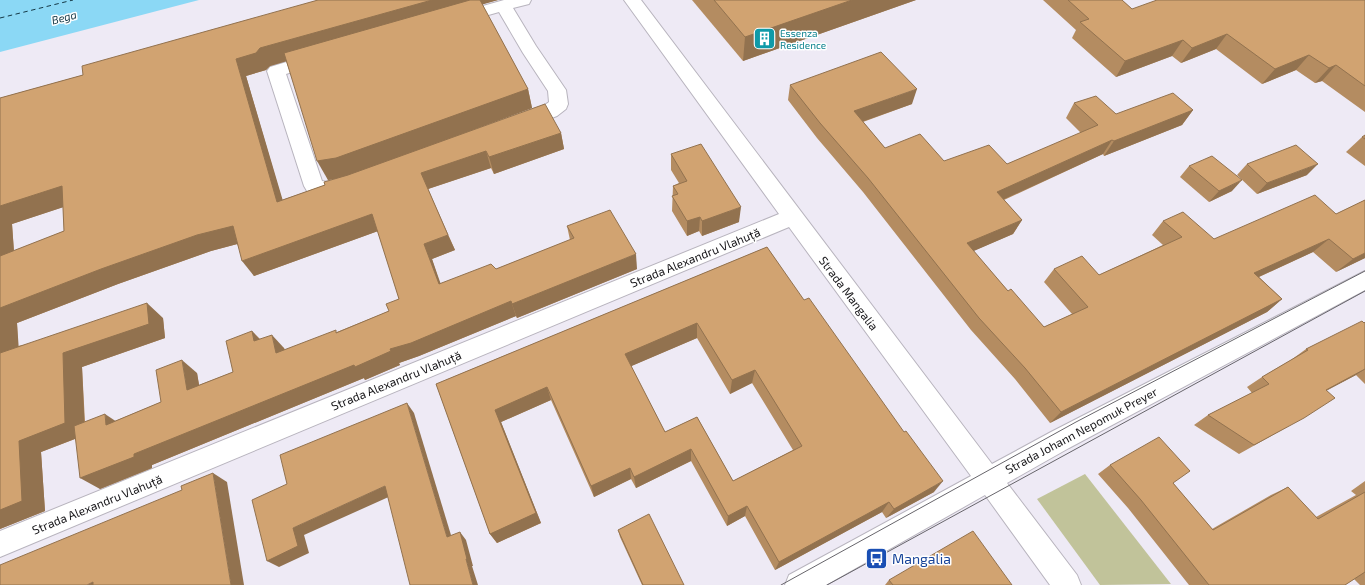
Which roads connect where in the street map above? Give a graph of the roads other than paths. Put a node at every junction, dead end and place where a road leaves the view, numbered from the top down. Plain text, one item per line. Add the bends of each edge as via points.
1 (523, 0) edge
2 (632, 0) edge
3 (503, 5) junction
4 (442, 23) edge
5 (329, 56) edge
6 (506, 128) edge
7 (364, 180) edge
8 (792, 217) junction
9 (1365, 280) edge
10 (989, 480) junction
11 (0, 544) edge
12 (799, 585) edge
13 (1067, 585) edge

1 - 3 street
2 - 8 street, Strada Mangalia
3 - 4 street
3 - 6 street via 557,90 559,104 550,111
5 - 7 street via 276,71 314,186 326,190
8 - 10 street, Strada Mangalia
8 - 11 street, Strada Alexandru Vlahuță
9 - 10 street, Strada Johann Nepomuk Preyer
10 - 12 street, Strada Johann Nepomuk Preyer
10 - 13 street, Strada Mangalia

